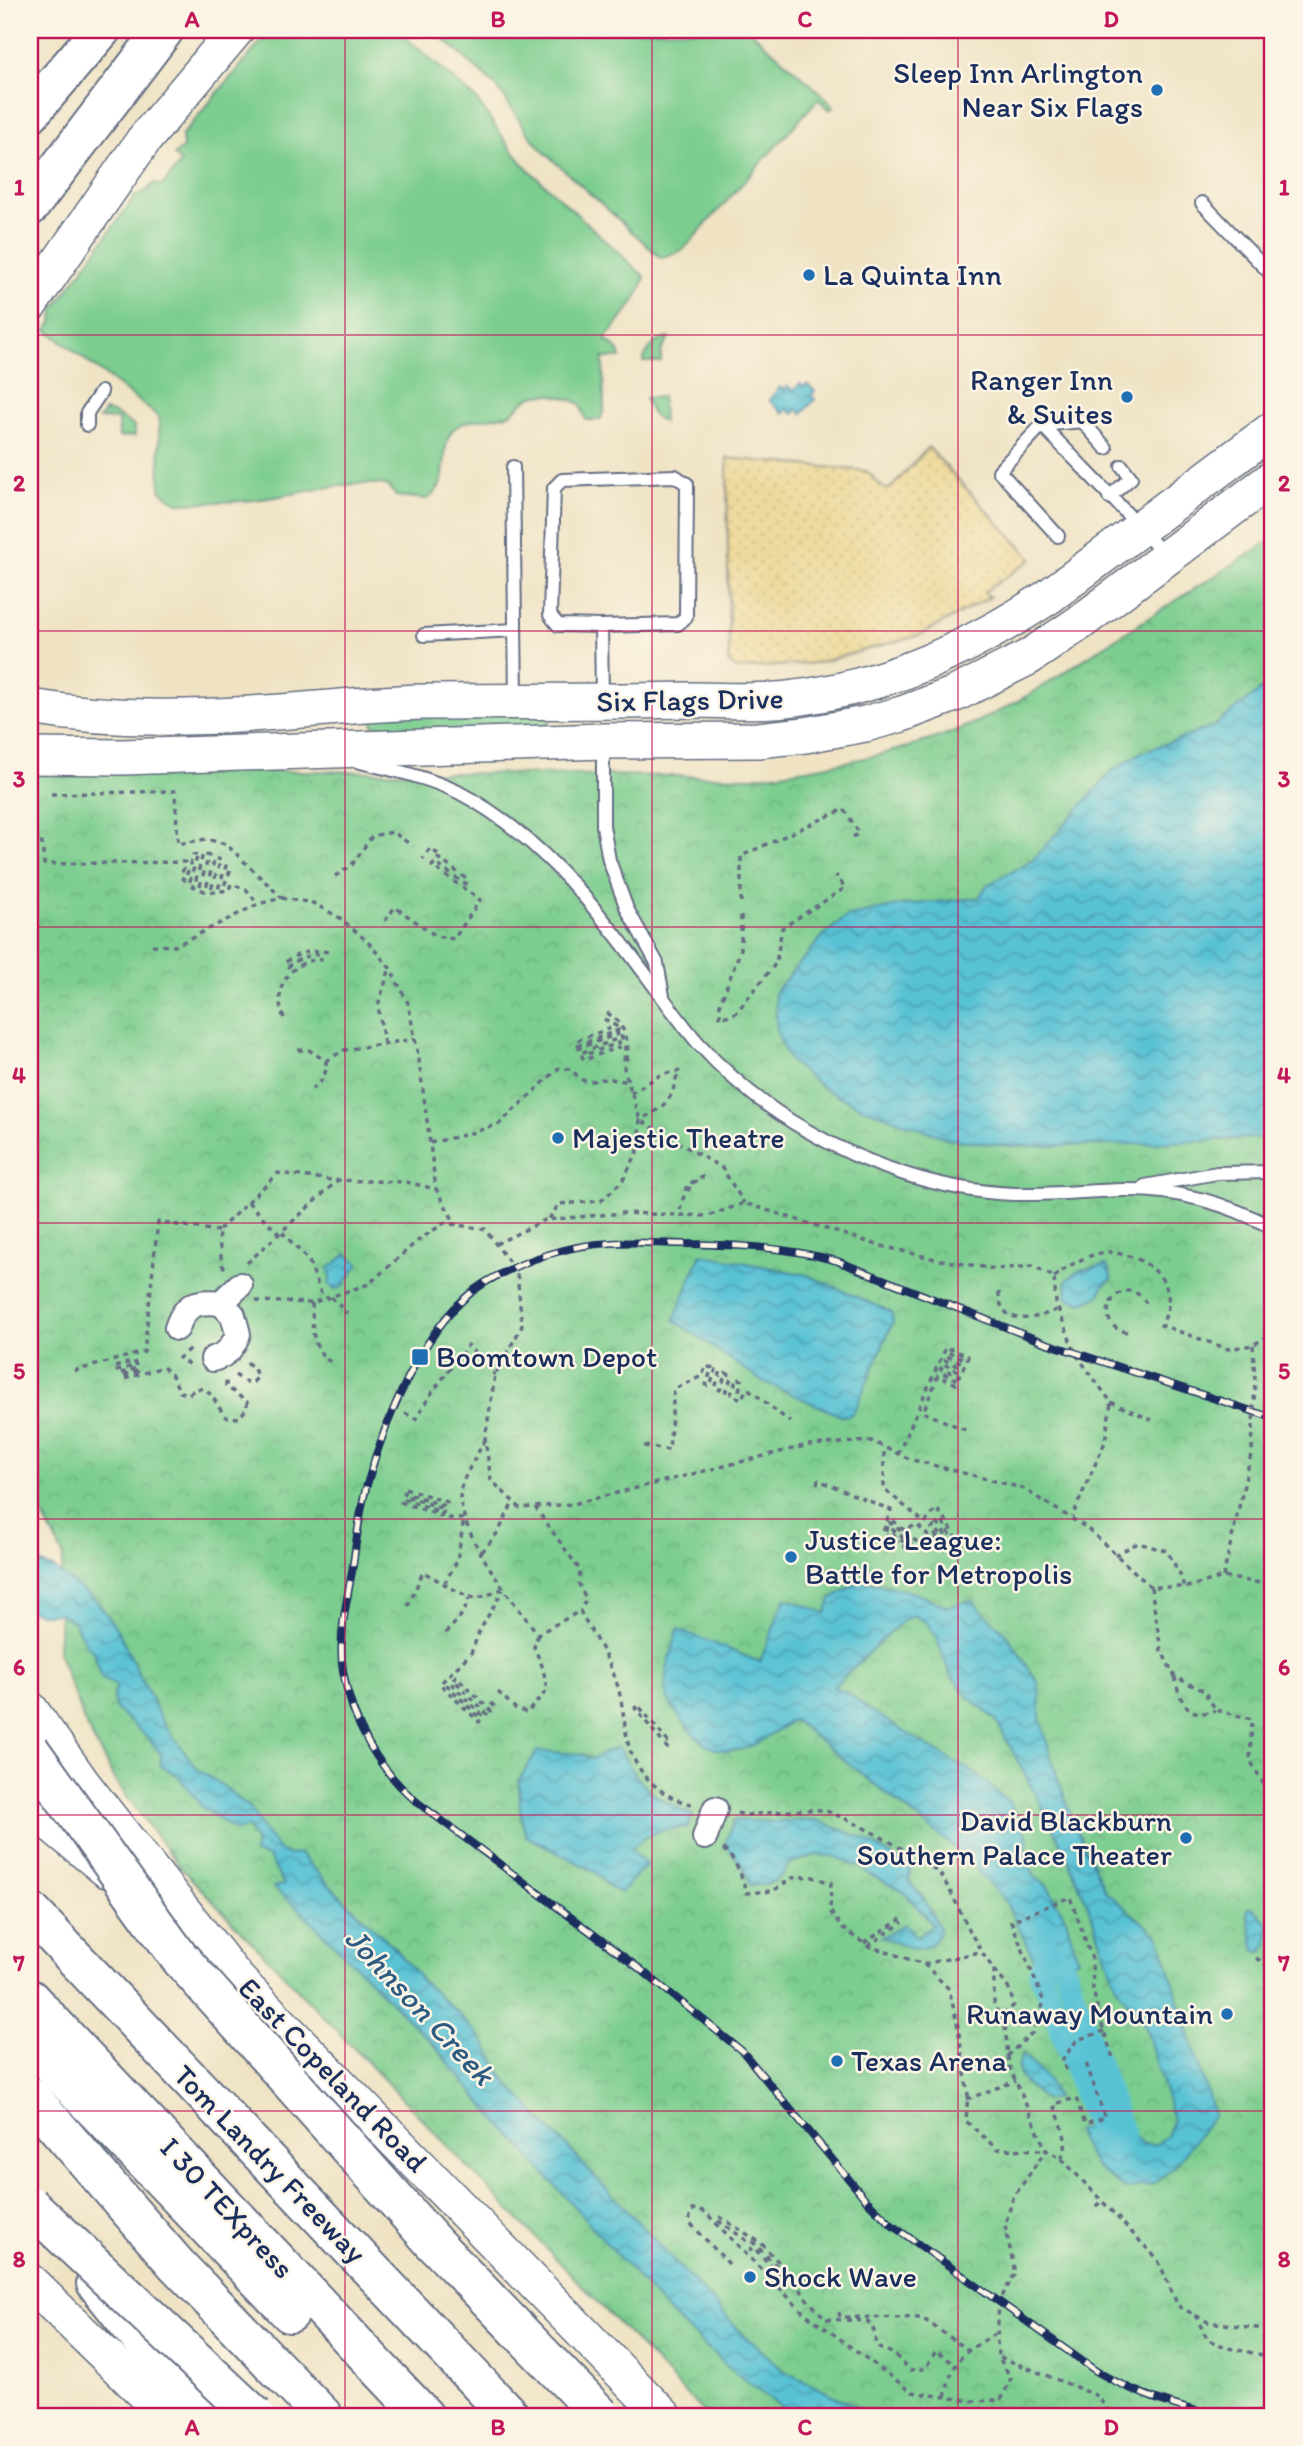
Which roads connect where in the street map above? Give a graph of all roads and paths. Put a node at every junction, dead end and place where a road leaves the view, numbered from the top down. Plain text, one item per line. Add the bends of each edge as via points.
1 (101, 30) edge
2 (164, 30) edge
3 (236, 30) edge
4 (30, 113) edge
5 (1202, 203) dead end
6 (30, 206) edge
7 (1273, 275) edge
8 (30, 304) edge
9 (101, 392) dead end
10 (86, 425) dead end
11 (1042, 425) junction
12 (1273, 429) edge
13 (1106, 448) dead end
14 (1122, 466) dead end
15 (513, 467) dead end
16 (1273, 478) edge
17 (1109, 497) junction
18 (1141, 527) junction
19 (1058, 536) dead end
20 (1166, 558) junction
21 (601, 626) junction
22 (515, 630) junction
23 (424, 635) dead end
24 (952, 652) junction
25 (946, 698) junction
26 (603, 702) junction
27 (516, 703) junction
28 (30, 707) edge
29 (603, 741) junction
30 (319, 751) junction
31 (30, 756) edge
32 (51, 794) dead end
33 (853, 836) dead end
34 (30, 844) edge
35 (411, 845) dead end
36 (423, 859) dead end
37 (836, 874) dead end
38 (335, 876) dead end
39 (282, 898) junction
40 (741, 902) dead end
41 (258, 904) junction
42 (741, 916) dead end
43 (385, 921) dead end
44 (152, 945) dead end
45 (331, 952) dead end
46 (390, 968) junction
47 (664, 999) junction
48 (607, 1013) dead end
49 (284, 1018) dead end
50 (604, 1019) dead end
51 (415, 1039) junction
52 (384, 1044) junction
53 (298, 1049) dead end
54 (326, 1061) junction
55 (624, 1068) junction
56 (628, 1082) junction
57 (307, 1091) dead end
58 (631, 1093) junction
59 (640, 1120) junction
60 (430, 1143) junction
61 (1273, 1172) edge
62 (339, 1180) junction
63 (436, 1189) junction
64 (1125, 1190) junction
65 (686, 1195) dead end
66 (248, 1202) junction
67 (744, 1203) junction
68 (680, 1210) dead end
69 (549, 1219) junction
70 (456, 1225) junction
71 (1273, 1228) edge
72 (218, 1231) junction
73 (280, 1233) junction
74 (496, 1244) junction
75 (1054, 1277) junction
76 (237, 1281) junction
77 (999, 1292) dead end
78 (331, 1297) junction
79 (323, 1299) junction
80 (221, 1303) junction
81 (312, 1303) junction
82 (1148, 1306) dead end
83 (1058, 1309) junction
84 (347, 1313) dead end
85 (1127, 1332) dead end
86 (1273, 1333) edge
87 (184, 1338) joint
88 (1253, 1345) junction
89 (246, 1361) dead end
90 (330, 1362) dead end
91 (206, 1365) joint
92 (115, 1367) dead end
93 (74, 1371) dead end
94 (495, 1375) junction
95 (1111, 1402) junction
96 (405, 1413) dead end
97 (1152, 1420) dead end
98 (790, 1422) dead end
99 (968, 1431) dead end
100 (485, 1438) junction
101 (644, 1446) dead end
102 (884, 1447) junction
103 (898, 1454) junction
104 (817, 1484) dead end
105 (405, 1488) dead end
106 (513, 1502) junction
107 (535, 1507) junction
108 (1072, 1517) junction
109 (464, 1518) junction
110 (482, 1552) junction
111 (1115, 1555) junction
112 (1223, 1577) junction
113 (445, 1582) junction
114 (1273, 1585) edge
115 (1150, 1587) junction
116 (1184, 1587) junction
117 (503, 1589) junction
118 (468, 1598) dead end
119 (408, 1606) dead end
120 (579, 1611) junction
121 (445, 1633) dead end
122 (538, 1634) junction
123 (1175, 1677) junction
124 (498, 1692) dead end
125 (491, 1703) dead end
126 (30, 1709) edge
127 (1216, 1710) junction
128 (670, 1741) dead end
129 (668, 1749) dead end
130 (30, 1750) edge
131 (1273, 1801) edge
132 (30, 1807) edge
133 (715, 1809) junction
134 (705, 1837) joint
135 (1273, 1910) edge
136 (30, 1911) edge
137 (902, 1921) dead end
138 (1273, 1929) edge
139 (866, 1945) junction
140 (1273, 1951) edge
141 (980, 1952) junction
142 (1256, 1958) dead end
143 (924, 1964) junction
144 (1273, 1966) edge
145 (994, 1969) junction
146 (239, 1980) junction
147 (30, 2000) edge
148 (1002, 2017) junction
149 (1104, 2031) junction
150 (30, 2042) edge
151 (1007, 2056) junction
152 (1113, 2057) dead end
153 (1086, 2063) dead end
154 (1066, 2070) dead end
155 (1016, 2081) junction
156 (30, 2096) edge
157 (967, 2099) junction
158 (1046, 2150) junction
159 (1061, 2158) junction
160 (30, 2199) edge
161 (1102, 2201) junction
162 (30, 2205) edge
163 (1096, 2206) dead end
164 (749, 2251) dead end
165 (729, 2264) dead end
166 (30, 2282) edge
167 (839, 2312) dead end
168 (1195, 2315) junction
169 (1273, 2330) edge
170 (997, 2333) junction
171 (968, 2350) junction
172 (998, 2356) junction
173 (1273, 2357) edge
174 (955, 2365) junction
175 (945, 2397) junction
176 (168, 2416) edge
177 (202, 2416) edge
178 (255, 2416) edge
179 (323, 2416) edge
180 (388, 2416) edge
181 (424, 2416) edge
182 (510, 2416) edge
183 (601, 2416) edge
184 (664, 2416) edge
185 (1111, 2416) edge

1 - 4 highway
2 - 6 highway
3 - 8 street via 144,141
5 - 7 lane
9 - 10 lane via 87,413
11 - 13 lane via 1082,421
11 - 17 lane
11 - 19 lane via 999,471
12 - 18 street, Six Flags Drive
14 - 17 lane via 1131,478
15 - 22 lane
16 - 20 street, Six Flags Drive
17 - 18 lane
18 - 20 lane
18 - 24 street, Six Flags Drive via 1048,597
20 - 25 street, Six Flags Drive via 1055,641 1004,672
21 - 21 lane via 558,625 550,615 554,488 562,480 675,476 687,484 685,617 678,624
21 - 26 lane
22 - 23 lane
22 - 27 lane
24 - 25 street
24 - 26 street, Six Flags Drive via 888,677 795,698
25 - 29 street, Six Flags Drive via 872,722 782,738
26 - 27 street, Six Flags Drive
26 - 29 street
27 - 28 street, Six Flags Drive via 424,702 179,718 75,714
29 - 30 street, Six Flags Drive
29 - 47 lane via 603,826 609,860 627,909 657,963
30 - 31 street, Six Flags Drive
30 - 47 lane via 436,782 496,816 571,883
32 - 39 path via 175,790 178,844 206,839 226,844
33 - 40 path via 859,833 844,809 741,856
34 - 41 path via 42,843 44,864 185,862 181,877 185,880 193,855 198,854 189,884 194,887 203,854 209,856 199,889 205,891 215,858 221,860 210,892 217,892 226,866 230,871 222,891 229,890 231,884 246,889
35 - 38 path via 393,832 372,836 352,865
36 - 43 path via 430,849 440,855 438,859 468,880 465,884 435,863 432,866 480,900 454,939 436,936 395,908
37 - 42 path via 845,888 782,928 776,963 736,1013 720,1018 720,1004 741,949
39 - 41 path
39 - 46 path via 313,903 340,918
41 - 44 path via 175,946
45 - 49 path via 307,951 285,963 288,967 296,960 321,954 321,959 298,964 283,982 280,1003
46 - 51 path via 408,1003
46 - 52 path via 378,1005
47 - 64 lane via 734,1078 802,1128 848,1152 902,1173 968,1189 1013,1194
48 - 55 path via 621,1024 630,1048
50 - 55 path via 616,1026 576,1041 578,1045 621,1033 579,1048 581,1053 622,1037 624,1041 582,1056 584,1060 625,1045
51 - 52 path
51 - 60 path
52 - 54 path via 344,1050
53 - 54 path
54 - 57 path via 322,1081
55 - 56 path
56 - 58 path
56 - 60 path via 606,1079 592,1084 581,1081 571,1069 559,1068 499,1124
58 - 59 path
58 - 59 path via 662,1074 680,1071 662,1108
59 - 67 path via 722,1168
59 - 69 path via 638,1152 623,1180 601,1201 559,1204
60 - 63 path
61 - 64 lane via 1217,1173
62 - 63 path via 406,1182
62 - 66 path via 278,1173
62 - 73 path
63 - 70 path
64 - 71 lane via 1201,1199
65 - 68 path via 702,1177 687,1185
66 - 72 path
66 - 73 path
67 - 69 path via 708,1216 623,1213
67 - 75 path via 935,1259 995,1269 1033,1266
69 - 74 path
70 - 74 path via 485,1229
70 - 78 path via 444,1223 369,1284
72 - 76 path via 222,1265
72 - 93 path via 158,1222 144,1352
73 - 76 path
73 - 79 path via 309,1261
74 - 94 path via 517,1273 522,1326
75 - 83 path
75 - 88 path via 1071,1264 1109,1252 1136,1258 1158,1272 1167,1290 1170,1301 1161,1325 1228,1349
76 - 80 street
76 - 81 path via 255,1301
77 - 83 path via 1004,1308 1018,1318 1034,1319
78 - 79 path
78 - 84 path
79 - 81 path
80 - 87 street via 193,1304 182,1313
80 - 91 street via 233,1315 238,1334 225,1356
81 - 90 path via 317,1352
82 - 85 path via 1141,1296 1127,1290 1111,1300 1111,1323
83 - 95 path via 1074,1353
86 - 88 path
87 - 91 path via 179,1358 190,1366
88 - 112 path, bridge via 1252,1450
89 - 92 path via 255,1371 253,1382 230,1374 224,1381 247,1402 245,1414 233,1419 219,1410 210,1392 180,1392 163,1367 124,1379 138,1371 136,1368 117,1371 135,1365 134,1361
94 - 96 path via 468,1346 416,1419
94 - 100 path
95 - 97 path
95 - 108 path via 1105,1441
98 - 101 path via 750,1390 746,1389 742,1399 737,1397 743,1380 737,1378 731,1394 725,1393 732,1376 726,1373 720,1390 715,1388 721,1371 716,1370 710,1386 706,1385 712,1368 706,1366 702,1376 674,1389 669,1450
99 - 103 path via 923,1412 938,1376 956,1384 958,1380 940,1372 941,1368 960,1376 961,1372 943,1364 945,1360 963,1368 965,1364 947,1356 948,1352 967,1360 968,1356 946,1347
100 - 106 path via 491,1480
100 - 109 path via 460,1491
102 - 103 path
102 - 104 path via 884,1489 925,1523 936,1509 956,1537 952,1538 942,1521 938,1524 948,1539 943,1540 935,1526 932,1529 939,1541 917,1525 904,1530 891,1520 916,1541 913,1545 888,1526 909,1550 883,1532 891,1510 818,1479
102 - 107 path via 872,1441 808,1445 573,1504
103 - 108 path via 1022,1488
105 - 109 path via 447,1502 445,1506 404,1492 444,1509 443,1513 401,1502 447,1518
106 - 107 path via 520,1508
106 - 110 path
107 - 120 path via 580,1570 579,1584 586,1600
108 - 111 path
109 - 110 path
109 - 113 path via 457,1561
110 - 117 path
111 - 115 path
111 - 116 path via 1138,1543 1167,1551
112 - 114 path
112 - 116 path
113 - 117 path via 461,1594 477,1598
113 - 119 path via 424,1572
115 - 116 path
115 - 123 path via 1161,1650
117 - 122 path
117 - 125 path via 471,1653 440,1684 479,1722 447,1685 450,1682 484,1717 487,1714 453,1679 456,1676 491,1711 495,1707
118 - 121 path via 458,1621
120 - 122 path
120 - 133 path via 617,1682 629,1747 637,1763 670,1798
122 - 124 path via 534,1647 547,1690 527,1713
123 - 127 path via 1204,1691
123 - 127 path via 1192,1712 1204,1715
126 - 146 street, East Copeland Road via 83,1784
127 - 131 path via 1252,1719 1250,1760
128 - 129 path via 638,1705 635,1708
130 - 183 highway, bridge via 178,1956 435,2244
132 - 146 street
133 - 134 street
133 - 141 path via 746,1815 825,1810 889,1841 940,1873
134 - 139 path via 728,1853 746,1894 773,1891 792,1878 810,1876 831,1883 830,1911 842,1928
135 - 138 path
136 - 182 highway, Tom Landry Freeway
137 - 139 path
138 - 140 path
139 - 143 path
141 - 143 path
141 - 145 path
142 - 144 path
143 - 157 path via 948,1989
145 - 148 path via 994,2007
145 - 148 path via 1014,2005
146 - 184 street, East Copeland Road
147 - 181 highway, I 30 TEXpress
148 - 151 path
149 - 151 path via 1093,1989 1092,1959 1070,1897 1011,1921 1044,2002 1031,2033
149 - 152 path
149 - 154 path via 1077,2040 1062,2060
150 - 180 highway, I 30 TEXpress
151 - 155 path
153 - 159 path via 1105,2118 1085,2124 1076,2098 1054,2104 1066,2143
155 - 157 path
155 - 158 path
156 - 179 highway via 177,2265
157 - 158 path via 966,2121 997,2149
158 - 159 path
158 - 170 path via 1013,2198 1005,2225 1015,2273 999,2302
159 - 161 path
160 - 177 highway
161 - 163 path
161 - 168 path via 1158,2260 1178,2306
162 - 178 highway, bridge
164 - 174 path via 753,2247 791,2281 754,2243 717,2220 720,2217 761,2243 826,2319 867,2322 881,2350 893,2353 909,2370 925,2369 936,2351
165 - 175 path via 689,2222 691,2211 705,2212 802,2311 912,2392
166 - 176 street
167 - 171 path via 840,2317 922,2318
168 - 169 path via 1208,2322
168 - 173 path via 1208,2340
170 - 171 path
170 - 172 path
171 - 174 path
172 - 175 path via 1011,2378 1001,2400
172 - 185 path via 1098,2396
174 - 175 path

